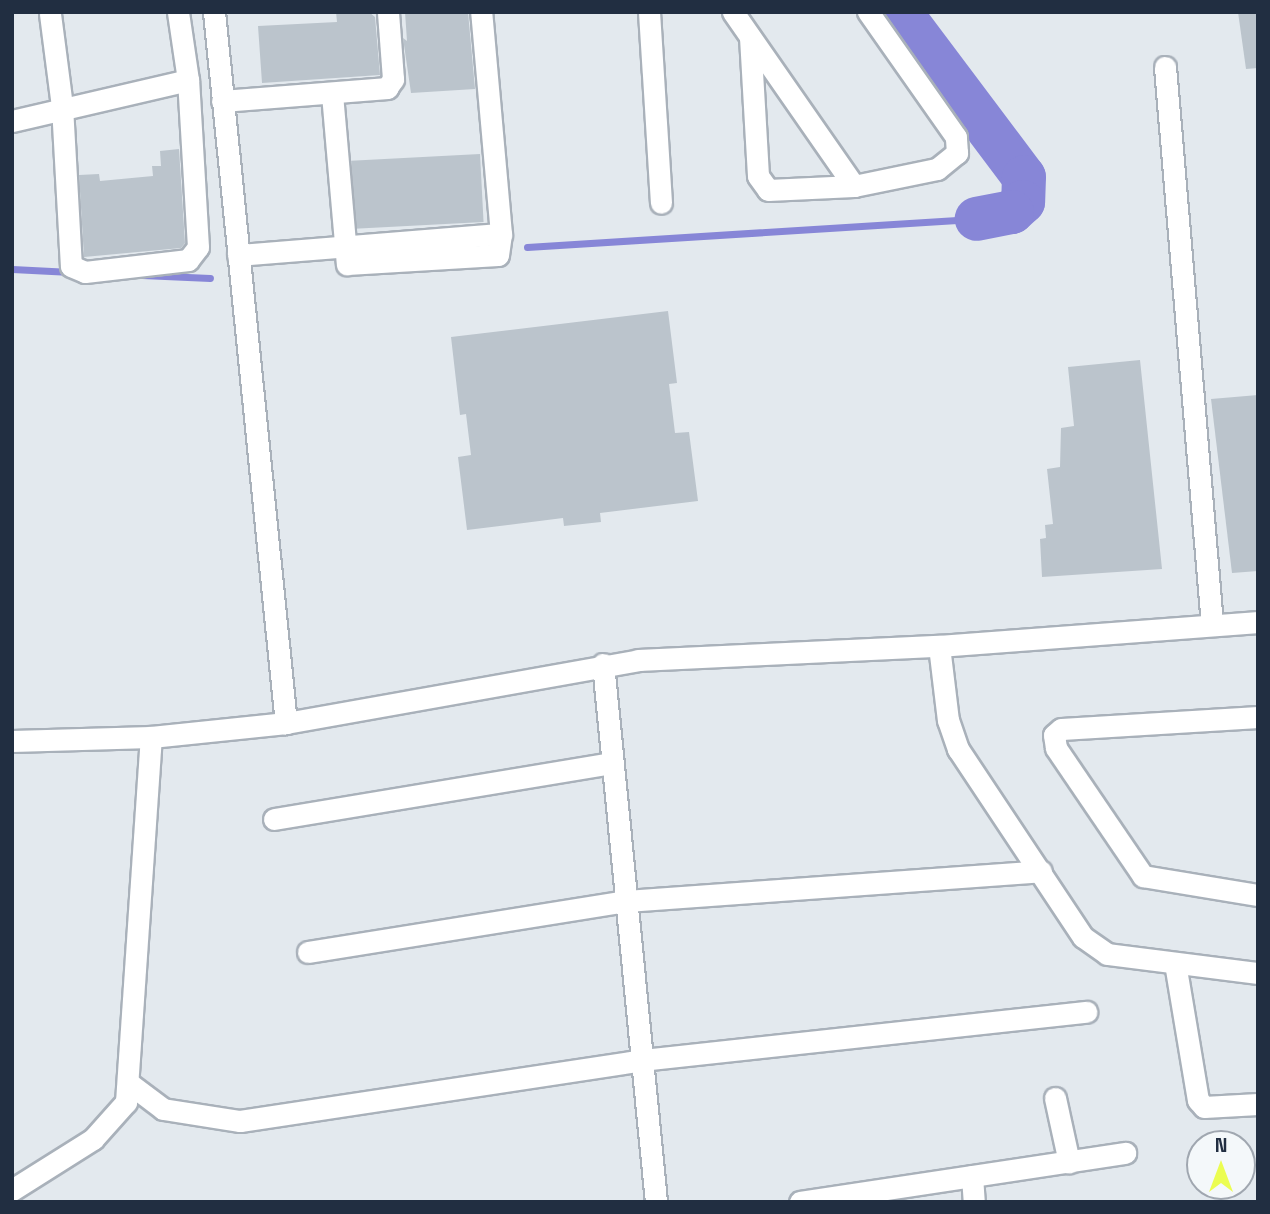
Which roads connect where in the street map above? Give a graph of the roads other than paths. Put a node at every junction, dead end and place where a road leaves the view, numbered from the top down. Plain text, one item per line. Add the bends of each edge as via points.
1 (178, 12) edge
2 (214, 12) edge
3 (388, 12) edge
4 (481, 12) edge
5 (649, 12) edge
6 (733, 12) edge
7 (868, 12) edge
8 (50, 14) edge
9 (750, 37) junction
10 (1165, 67) dead end
11 (188, 80) junction
12 (332, 94) junction
13 (222, 101) junction
14 (62, 106) junction
15 (12, 121) edge
16 (225, 128) junction
17 (189, 131) junction
18 (854, 186) junction
19 (661, 203) dead end
20 (343, 245) junction
21 (238, 255) junction
22 (1258, 622) edge
23 (1212, 624) junction
24 (939, 646) junction
25 (603, 664) junction
26 (1258, 718) edge
27 (286, 723) junction
28 (151, 737) junction
29 (12, 741) edge
30 (612, 763) junction
31 (274, 819) dead end
32 (1041, 871) junction
33 (1258, 895) edge
34 (626, 901) junction
35 (308, 952) dead end
36 (1175, 963) junction
37 (1258, 973) edge
38 (1086, 1012) dead end
39 (642, 1060) junction
40 (130, 1084) junction
41 (1055, 1098) dead end
42 (1258, 1104) edge
43 (1125, 1153) dead end
44 (1069, 1162) junction
45 (972, 1177) junction
46 (12, 1190) edge
47 (656, 1202) edge
48 (800, 1202) edge
49 (975, 1202) edge

1 - 11 street
2 - 13 street
3 - 12 street via 393,79 387,88
4 - 20 street via 501,234
5 - 19 street
6 - 9 street
7 - 18 street via 956,137 957,153 937,169
8 - 14 street
9 - 18 street
9 - 18 street via 760,184 775,191
10 - 23 street
11 - 14 street
11 - 17 street
12 - 13 street
12 - 20 street
13 - 16 street
14 - 15 street
14 - 17 street via 71,266 77,270 195,256
16 - 17 street
16 - 21 street
20 - 21 street
21 - 27 street
22 - 23 street
23 - 24 street
24 - 25 street
24 - 32 street via 948,720 958,749
25 - 27 street
25 - 30 street
26 - 33 street via 1060,729 1054,735 1056,748 1143,876
27 - 28 street
28 - 29 street
28 - 40 street via 144,899 130,1018
30 - 31 street
30 - 34 street
32 - 34 street
32 - 36 street via 1094,948 1107,954
34 - 35 street
34 - 39 street
36 - 37 street
36 - 42 street via 1198,1100 1204,1107
38 - 39 street
39 - 40 street via 240,1121 163,1109
39 - 47 street
40 - 46 street via 117,1117 93,1139
41 - 44 street
43 - 44 street
44 - 45 street
45 - 48 street
45 - 49 street

